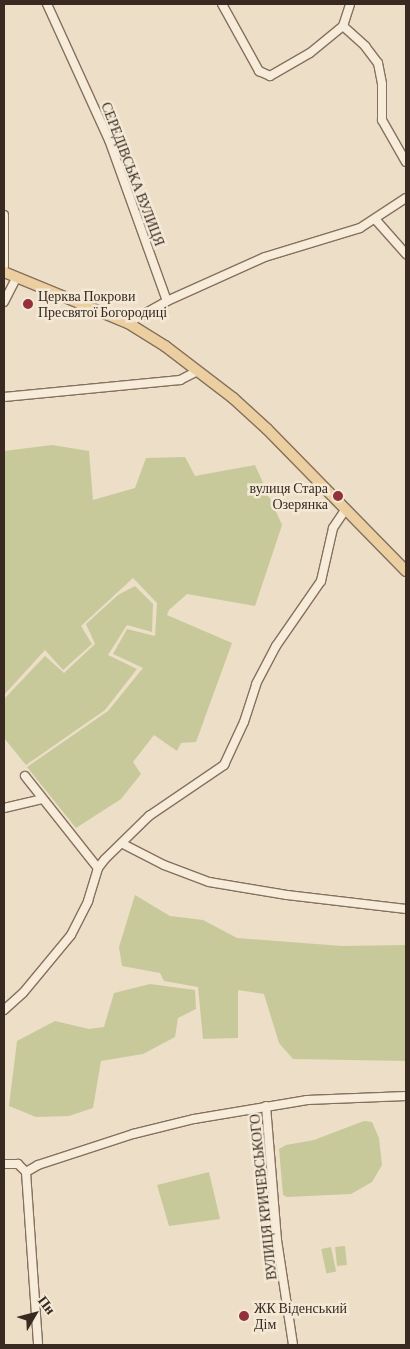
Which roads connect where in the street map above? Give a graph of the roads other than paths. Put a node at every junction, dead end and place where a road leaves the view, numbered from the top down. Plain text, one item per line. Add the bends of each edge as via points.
1 (47, 4) edge
2 (222, 4) edge
3 (350, 4) edge
4 (343, 26) junction
5 (406, 162) edge
6 (406, 198) edge
7 (4, 214) edge
8 (375, 219) junction
9 (406, 254) edge
10 (4, 266) edge
11 (4, 272) edge
12 (16, 278) junction
13 (167, 301) junction
14 (4, 302) edge
15 (128, 323) junction
16 (198, 371) junction
17 (4, 397) edge
18 (345, 510) junction
19 (406, 571) edge
20 (25, 776) dead end
21 (42, 799) junction
22 (4, 808) edge
23 (123, 844) junction
24 (98, 868) junction
25 (406, 909) edge
26 (4, 1010) edge
27 (406, 1096) edge
28 (266, 1106) junction
29 (4, 1164) edge
30 (26, 1172) junction
31 (38, 1345) edge
32 (293, 1345) edge

1 - 13 street, СЕРЕДІВСЬКА ВУЛИЦЯ via 110,140
2 - 4 street via 259,71 266,76 277,74 310,53
3 - 4 street
4 - 5 street via 366,46 378,63 382,84 382,120
6 - 8 street
7 - 10 street
8 - 9 street
8 - 13 street via 360,228 265,257
11 - 12 main road
12 - 14 street
12 - 15 main road
13 - 15 street
15 - 16 main road
16 - 17 street via 180,380
16 - 18 main road via 267,428
18 - 19 main road
18 - 23 street via 333,528 321,581 276,646 256,684 244,722 224,765 149,816
20 - 21 street
21 - 22 street
21 - 24 street
23 - 24 street
23 - 25 street via 164,865 209,882
24 - 26 street via 88,901 71,935 23,993
27 - 28 street via 308,1100
28 - 30 street via 133,1134 38,1165
28 - 32 street, ВУЛИЦЯ КРИЧЕВСЬКОГО via 277,1240
29 - 30 street via 18,1164
30 - 31 street

